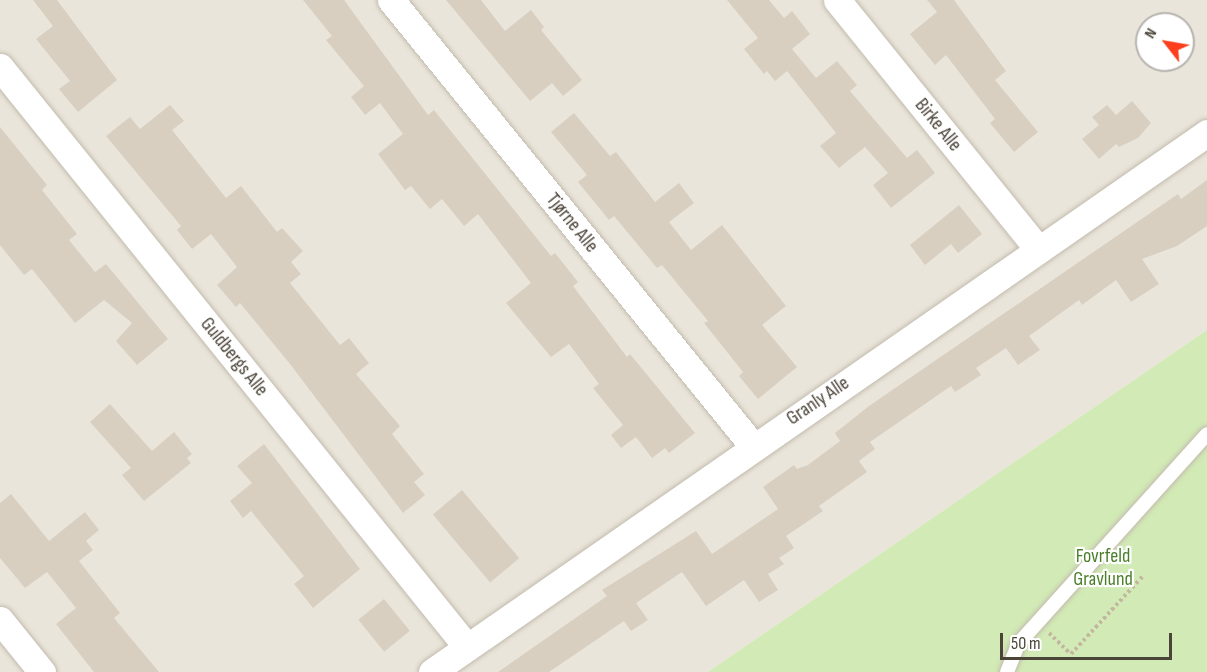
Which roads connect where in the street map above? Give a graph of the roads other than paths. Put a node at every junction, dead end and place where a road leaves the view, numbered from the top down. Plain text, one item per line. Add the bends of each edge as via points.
1 (391, 0) edge
2 (837, 0) edge
3 (0, 67) edge
4 (1207, 133) edge
5 (1039, 250) junction
6 (1207, 434) edge
7 (753, 446) junction
8 (0, 620) edge
9 (467, 647) junction
10 (42, 672) edge
11 (432, 672) edge
12 (1007, 672) edge

1 - 7 street, Tjørne Alle
2 - 5 street, Birke Alle
3 - 9 street, Guldbergs Alle
4 - 5 street, Granly Alle
5 - 7 street, Granly Alle
6 - 12 lane via 1019,643
7 - 9 street, Granly Alle
8 - 10 street
9 - 11 street, Granly Alle

